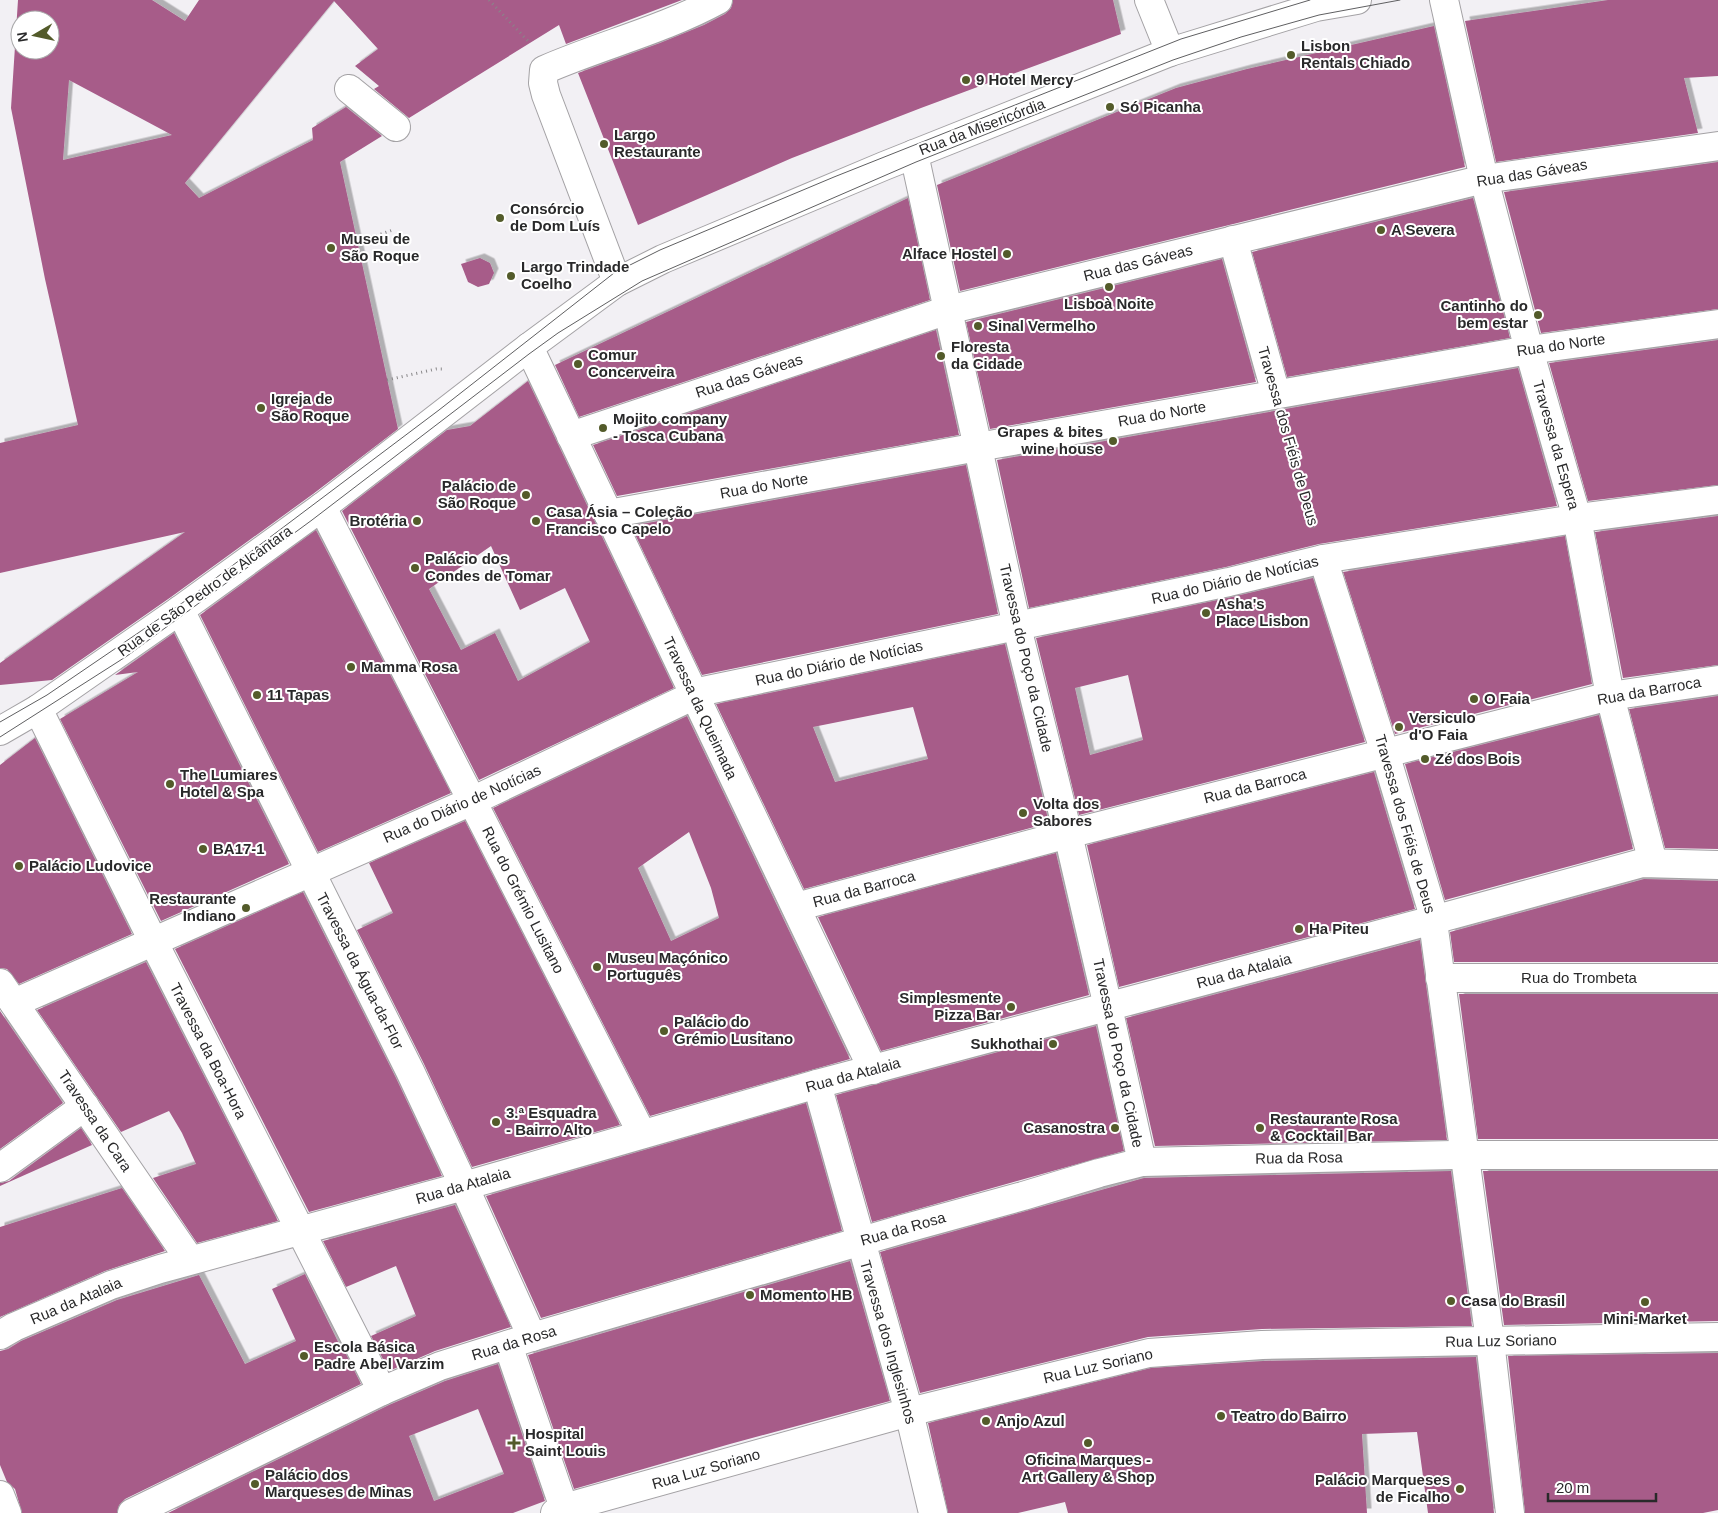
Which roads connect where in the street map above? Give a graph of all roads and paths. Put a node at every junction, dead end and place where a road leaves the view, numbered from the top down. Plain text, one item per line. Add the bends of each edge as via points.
1 (489, 0) edge
2 (1149, 0) edge
3 (1357, 0) edge
4 (1444, 0) edge
5 (714, 1) edge
6 (530, 43) dead end
7 (1170, 52) junction
8 (349, 90) dead end
9 (396, 127) dead end
10 (1718, 146) edge
11 (914, 154) junction
12 (1484, 179) junction
13 (393, 230) dead end
14 (1233, 240) junction
15 (357, 242) dead end
16 (617, 282) junction
17 (948, 310) junction
18 (1718, 324) edge
19 (529, 347) junction
20 (1529, 350) junction
21 (436, 369) dead end
22 (387, 380) dead end
23 (1276, 394) junction
24 (571, 436) junction
25 (978, 447) junction
26 (1718, 500) edge
27 (322, 507) junction
28 (608, 514) junction
29 (1577, 518) junction
30 (1323, 560) junction
31 (180, 610) junction
32 (1017, 627) junction
33 (1718, 680) edge
34 (694, 696) junction
35 (1610, 696) junction
36 (38, 709) junction
37 (0, 731) edge
38 (1385, 753) junction
39 (472, 801) junction
40 (1068, 834) junction
41 (1653, 863) junction
42 (1718, 865) edge
43 (311, 872) junction
44 (796, 907) junction
45 (1433, 920) junction
46 (153, 941) junction
47 (1440, 978) junction
48 (1718, 978) edge
49 (7, 993) edge
50 (1108, 1007) junction
51 (873, 1070) junction
52 (818, 1084) junction
53 (85, 1106) junction
54 (642, 1134) junction
55 (1718, 1154) edge
56 (1464, 1155) junction
57 (1142, 1162) junction
58 (0, 1168) edge
59 (464, 1186) junction
60 (299, 1231) junction
61 (860, 1241) junction
62 (190, 1260) junction
63 (0, 1335) edge
64 (1718, 1337) edge
65 (520, 1341) junction
66 (1490, 1341) junction
67 (382, 1391) junction
68 (909, 1412) junction
69 (0, 1496) edge
70 (560, 1511) edge
71 (8, 1513) edge
72 (132, 1513) edge
73 (933, 1513) edge
74 (1510, 1513) edge

1 - 6 path
2 - 7 street
3 - 7 street, Rua da Misericórdia via 1316,7
4 - 12 street, Travessa da Espera
5 - 16 street via 668,23 544,70 546,95
7 - 11 street, Rua da Misericórdia
8 - 9 street
10 - 12 street, Rua das Gáveas
11 - 16 street, Rua da Misericórdia via 663,259
11 - 17 street, Travessa do Poço da Cidade
12 - 14 street, Rua das Gáveas
12 - 20 street, Travessa da Espera
13 - 15 path
14 - 17 street, Rua das Gáveas
14 - 23 street, Travessa dos Fiéis de Deus
16 - 19 street
17 - 24 street, Rua das Gáveas
17 - 25 street, Travessa do Poço da Cidade
18 - 20 street, Rua do Norte
19 - 24 street, Travessa da Queimada
19 - 27 street, Rua de São Pedro de Alcântara
20 - 23 street, Rua do Norte
20 - 29 street, Travessa da Espera
21 - 22 path
23 - 25 street, Rua do Norte
23 - 30 path, Travessa dos Fiéis de Deus
24 - 28 street, Travessa da Queimada
25 - 28 street, Rua do Norte
25 - 32 street, Travessa do Poço da Cidade
26 - 29 street, Rua do Diário de Notícias
27 - 31 street, Rua de São Pedro de Alcântara
27 - 39 street, Rua do Grémio Lusitano
28 - 34 street, Travessa da Queimada
29 - 30 street, Rua do Diário de Notícias
29 - 35 street, Travessa da Espera
30 - 32 street, Rua do Diário de Notícias
30 - 38 street, Travessa dos Fiéis de Deus
31 - 36 street, Rua de São Pedro de Alcântara
31 - 43 street, Travessa da Água-da-Flor
32 - 34 street, Rua do Diário de Notícias via 703,691
32 - 40 street, Travessa do Poço da Cidade
33 - 35 street, Rua da Barroca
34 - 39 street, Rua do Diário de Notícias
34 - 44 street, Travessa da Queimada
35 - 38 street, Rua da Barroca
35 - 41 street, Travessa da Espera
36 - 37 street, Rua de São Pedro de Alcântara
36 - 46 street, Travessa da Boa-Hora
38 - 40 street, Rua da Barroca
38 - 45 street, Travessa dos Fiéis de Deus
39 - 43 street, Rua do Diário de Notícias
39 - 54 street, Rua do Grémio Lusitano
40 - 44 street, Rua da Barroca
40 - 50 street, Travessa do Poço da Cidade
41 - 42 street, Rua da Atalaia
41 - 45 street, Rua da Atalaia via 1642,863
43 - 46 street, Rua do Diário de Notícias
43 - 59 street, Travessa da Água-da-Flor
44 - 51 street, Travessa da Queimada
45 - 47 street, Travessa dos Fiéis de Deus
45 - 50 street, Rua da Atalaia
46 - 49 street, Rua do Diário de Notícias
46 - 60 street, Travessa da Boa-Hora
47 - 48 street, Rua do Trombeta
47 - 56 street, Travessa dos Fiéis de Deus
49 - 53 street, Travessa da Cara
50 - 51 street, Rua da Atalaia
50 - 57 street, Travessa do Poço da Cidade
51 - 52 street, Rua da Atalaia
52 - 54 street, Rua da Atalaia
52 - 61 street, Travessa dos Inglesinhos
53 - 58 street
53 - 62 street, Travessa da Cara
54 - 59 street, Rua da Atalaia
55 - 56 street, Rua da Rosa
56 - 57 street, Rua da Rosa
56 - 66 street, Travessa dos Fiéis de Deus
57 - 61 street, Rua da Rosa
59 - 60 street, Rua da Atalaia
59 - 65 street, Travessa da Água-da-Flor
60 - 62 street, Rua da Atalaia
60 - 67 street, Travessa da Boa-Hora
61 - 65 street, Rua da Rosa
61 - 68 street, Travessa dos Inglesinhos
62 - 63 street, Rua da Atalaia via 111,1285
64 - 66 street, Rua Luz Soriano
65 - 67 street, Rua da Rosa via 440,1366
65 - 70 street, Travessa da Água-da-Flor
66 - 68 street, Rua Luz Soriano via 1262,1345 1148,1353
66 - 74 street, Travessa dos Fiéis de Deus
67 - 72 street, Rua da Rosa
68 - 70 street, Rua Luz Soriano
68 - 73 street, Travessa dos Inglesinhos
69 - 71 street

